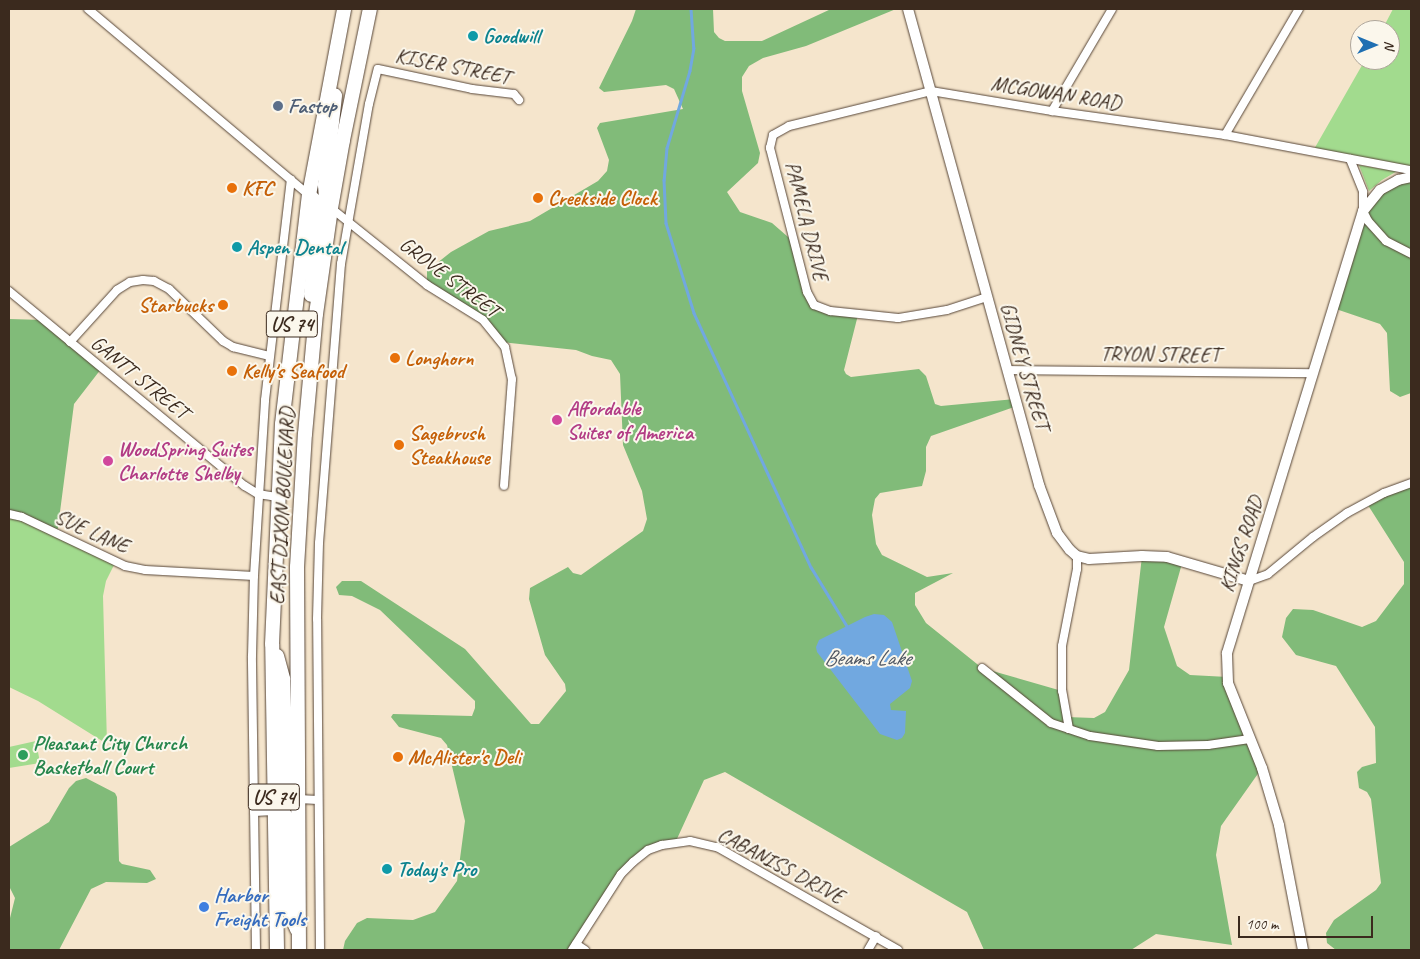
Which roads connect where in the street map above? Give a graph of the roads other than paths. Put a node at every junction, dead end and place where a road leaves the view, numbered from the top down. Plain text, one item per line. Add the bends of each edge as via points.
1 (88, 9) edge
2 (344, 9) edge
3 (370, 9) edge
4 (377, 9) edge
5 (908, 9) edge
6 (1112, 9) edge
7 (1299, 9) edge
8 (361, 49) junction
9 (333, 58) junction
10 (378, 70) joint
11 (931, 91) junction
12 (519, 100) dead end
13 (1052, 111) junction
14 (1225, 135) junction
15 (770, 148) joint
16 (1350, 159) junction
17 (1411, 170) edge
18 (1411, 177) edge
19 (291, 180) junction
20 (309, 195) junction
21 (331, 208) junction
22 (1362, 211) junction
23 (348, 223) junction
24 (1411, 254) edge
25 (9, 290) edge
26 (987, 297) junction
27 (316, 314) junction
28 (70, 342) junction
29 (269, 356) junction
30 (1007, 370) junction
31 (1313, 373) junction
32 (1411, 483) edge
33 (504, 486) dead end
34 (258, 494) junction
35 (278, 496) junction
36 (9, 514) edge
37 (1077, 556) junction
38 (254, 576) junction
39 (1249, 581) junction
40 (272, 644) junction
41 (982, 668) dead end
42 (1069, 729) junction
43 (1250, 739) junction
44 (298, 799) junction
45 (318, 800) junction
46 (274, 811) junction
47 (254, 812) junction
48 (299, 934) junction
49 (876, 936) junction
50 (574, 947) edge
51 (256, 950) edge
52 (276, 950) edge
53 (300, 950) edge
54 (320, 950) edge
55 (585, 950) edge
56 (868, 950) edge
57 (898, 950) edge
58 (1303, 950) edge

1 - 19 street
2 - 9 highway, EAST DIXON BOULEVARD / US 74
3 - 8 highway, EAST DIXON BOULEVARD / US 74
4 - 8 highway via 366,46
5 - 11 street, GIDNEY STREET
6 - 13 street
7 - 14 street
8 - 21 highway, EAST DIXON BOULEVARD / US 74
9 - 20 highway, EAST DIXON BOULEVARD / US 74
9 - 21 highway via 336,89 325,193
10 - 12 street, KISER STREET via 514,94
10 - 23 street, EAST DIXON BOULEVARD
11 - 13 street, MCGOWAN ROAD
11 - 15 street, MCGOWAN ROAD via 789,126 774,134
11 - 26 street, GIDNEY STREET
13 - 14 street, MCGOWAN ROAD
14 - 16 street, MCGOWAN ROAD
15 - 26 street, PAMELA DRIVE via 807,292 814,305 830,311 898,318 947,310
16 - 17 street, MCGOWAN ROAD
16 - 22 street via 1363,192
18 - 22 street, KINGS ROAD via 1380,190
19 - 20 street
19 - 29 street, EAST DIXON BOULEVARD
20 - 27 highway via 318,211 311,294
20 - 35 highway, EAST DIXON BOULEVARD / US 74 via 289,353
21 - 23 street, GROVE STREET
21 - 27 highway, EAST DIXON BOULEVARD / US 74
22 - 24 street via 1379,234
22 - 31 street, KINGS ROAD
23 - 33 street, GROVE STREET via 427,285 483,320 505,348 512,379
23 - 45 street, EAST DIXON BOULEVARD via 341,264 319,543
25 - 28 street, GANTT STREET
26 - 30 street, GIDNEY STREET
27 - 44 highway, EAST DIXON BOULEVARD / US 74 via 297,567
28 - 29 street via 117,290 130,282 143,280 154,281 170,289 228,344
28 - 34 street, GANTT STREET
29 - 34 street, EAST DIXON BOULEVARD
30 - 31 street, TRYON STREET
30 - 37 street, GIDNEY STREET via 1044,503 1057,533
31 - 39 street, KINGS ROAD
32 - 39 street via 1347,513 1268,574
34 - 35 street
34 - 38 street, EAST DIXON BOULEVARD
35 - 40 highway, EAST DIXON BOULEVARD / US 74
36 - 38 street, SUE LANE via 22,517 125,566
37 - 39 street via 1104,560 1167,557
37 - 42 street via 1062,646 1062,691
38 - 47 street, EAST DIXON BOULEVARD
39 - 43 street, KINGS ROAD via 1232,633 1227,669 1234,700
40 - 44 highway via 283,679 287,792 290,798
40 - 46 highway, EAST DIXON BOULEVARD / US 74
41 - 42 street via 1051,723
42 - 43 street via 1090,736 1158,746 1208,746
43 - 58 street, KINGS ROAD via 1279,825
44 - 45 street
44 - 48 highway, EAST DIXON BOULEVARD / US 74
45 - 54 street, EAST DIXON BOULEVARD
46 - 47 street
46 - 48 highway via 286,816 288,908
46 - 52 highway, EAST DIXON BOULEVARD / US 74
47 - 51 street, EAST DIXON BOULEVARD
48 - 53 highway, EAST DIXON BOULEVARD / US 74
49 - 50 street, CABANISS DRIVE via 717,847 676,841 648,850 621,874
49 - 56 street
49 - 57 street, CABANISS DRIVE
50 - 55 street

